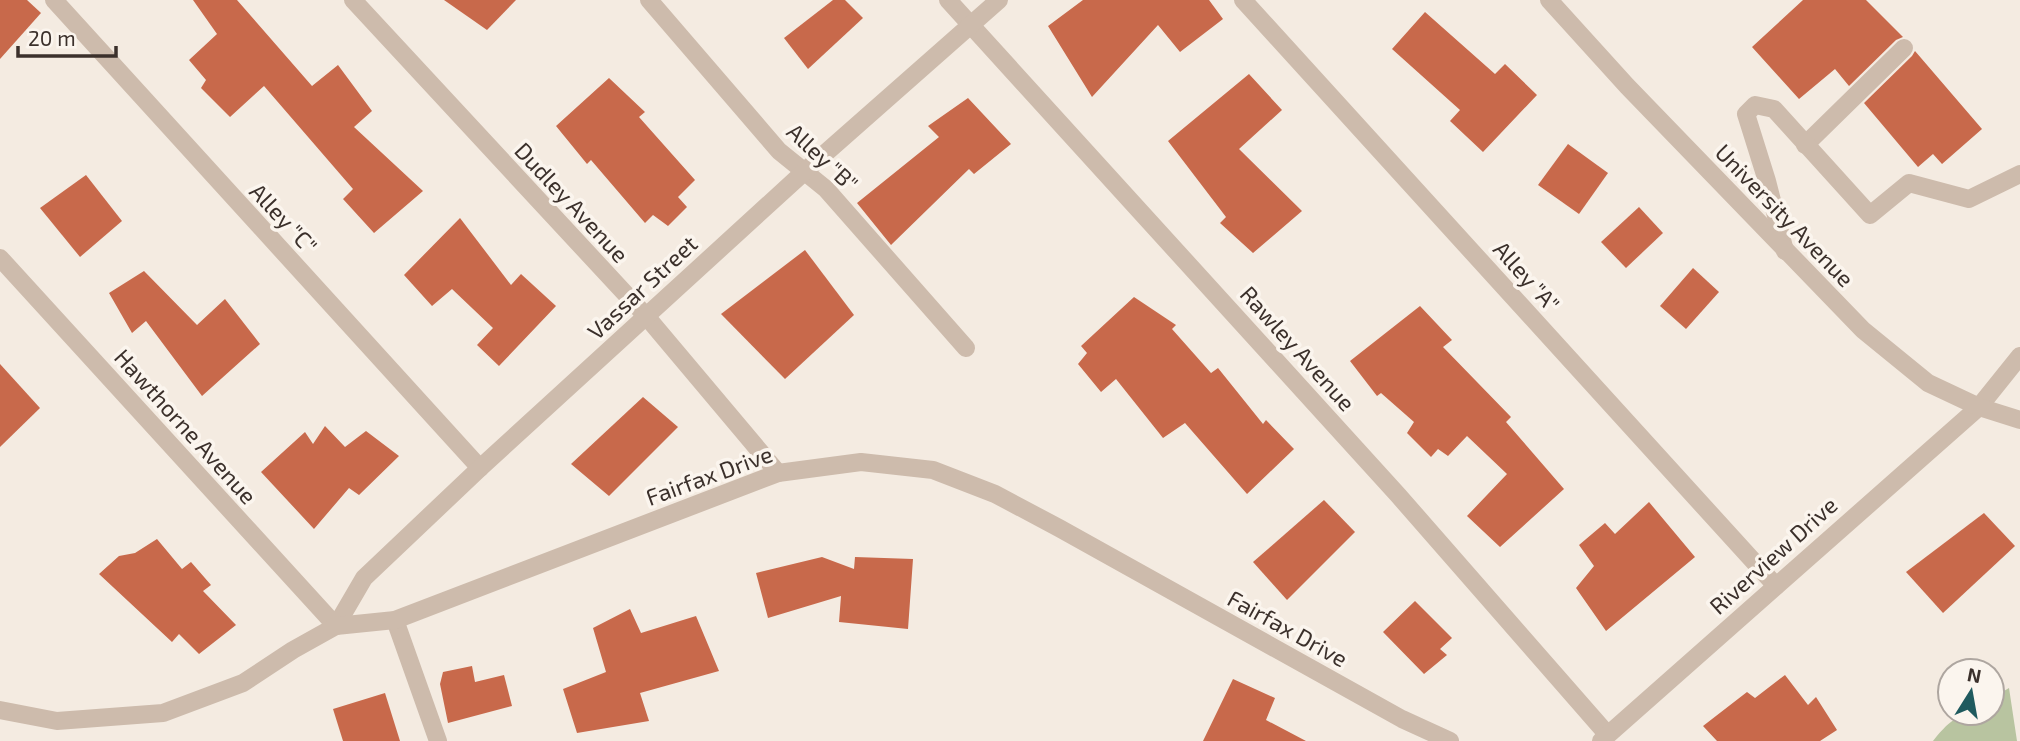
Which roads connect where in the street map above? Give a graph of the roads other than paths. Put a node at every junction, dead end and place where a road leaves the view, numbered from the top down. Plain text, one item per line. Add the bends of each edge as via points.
1 (54, 0) edge
2 (353, 0) edge
3 (649, 0) edge
4 (948, 0) edge
5 (999, 0) edge
6 (1243, 0) edge
7 (1549, 0) edge
8 (971, 25) junction
9 (1903, 48) dead end
10 (1805, 145) junction
11 (804, 172) junction
12 (2020, 174) edge
13 (1785, 251) junction
14 (0, 258) edge
15 (646, 317) junction
16 (966, 348) dead end
17 (2020, 356) edge
18 (1979, 407) junction
19 (2020, 420) edge
20 (480, 468) junction
21 (778, 473) junction
22 (1776, 586) junction
23 (395, 621) junction
24 (336, 626) junction
25 (0, 710) edge
26 (1604, 738) edge
27 (438, 741) edge
28 (1450, 741) edge

1 - 20 street, Alley "C"
2 - 15 street, Dudley Avenue
3 - 11 street, Alley "B" via 779,151
4 - 8 street, Rawley Avenue
5 - 8 street, Vassar Street
6 - 22 street, Alley "A"
7 - 13 street, University Avenue
8 - 11 street, Vassar Street
8 - 26 street, Rawley Avenue via 1398,495
9 - 10 street
10 - 12 street via 1870,215 1909,183 1969,199
10 - 13 street via 1774,110 1755,105 1746,114
11 - 15 street, Vassar Street
11 - 16 street, Alley "B" via 826,189
13 - 18 street, University Avenue via 1863,330 1928,383
14 - 24 street, Hawthorne Avenue
15 - 20 street, Vassar Street
15 - 21 street, Dudley Avenue
17 - 18 street, Riverview Drive
18 - 19 street, University Avenue
18 - 22 street, Riverview Drive
20 - 24 street, Vassar Street via 364,578
21 - 23 street, Fairfax Drive
21 - 28 street, Fairfax Drive via 861,462 933,470 995,494 1402,719
22 - 26 street, Riverview Drive
23 - 24 street, Fairfax Drive
23 - 27 street
24 - 25 street, Fairfax Drive via 243,683 163,713 57,721

